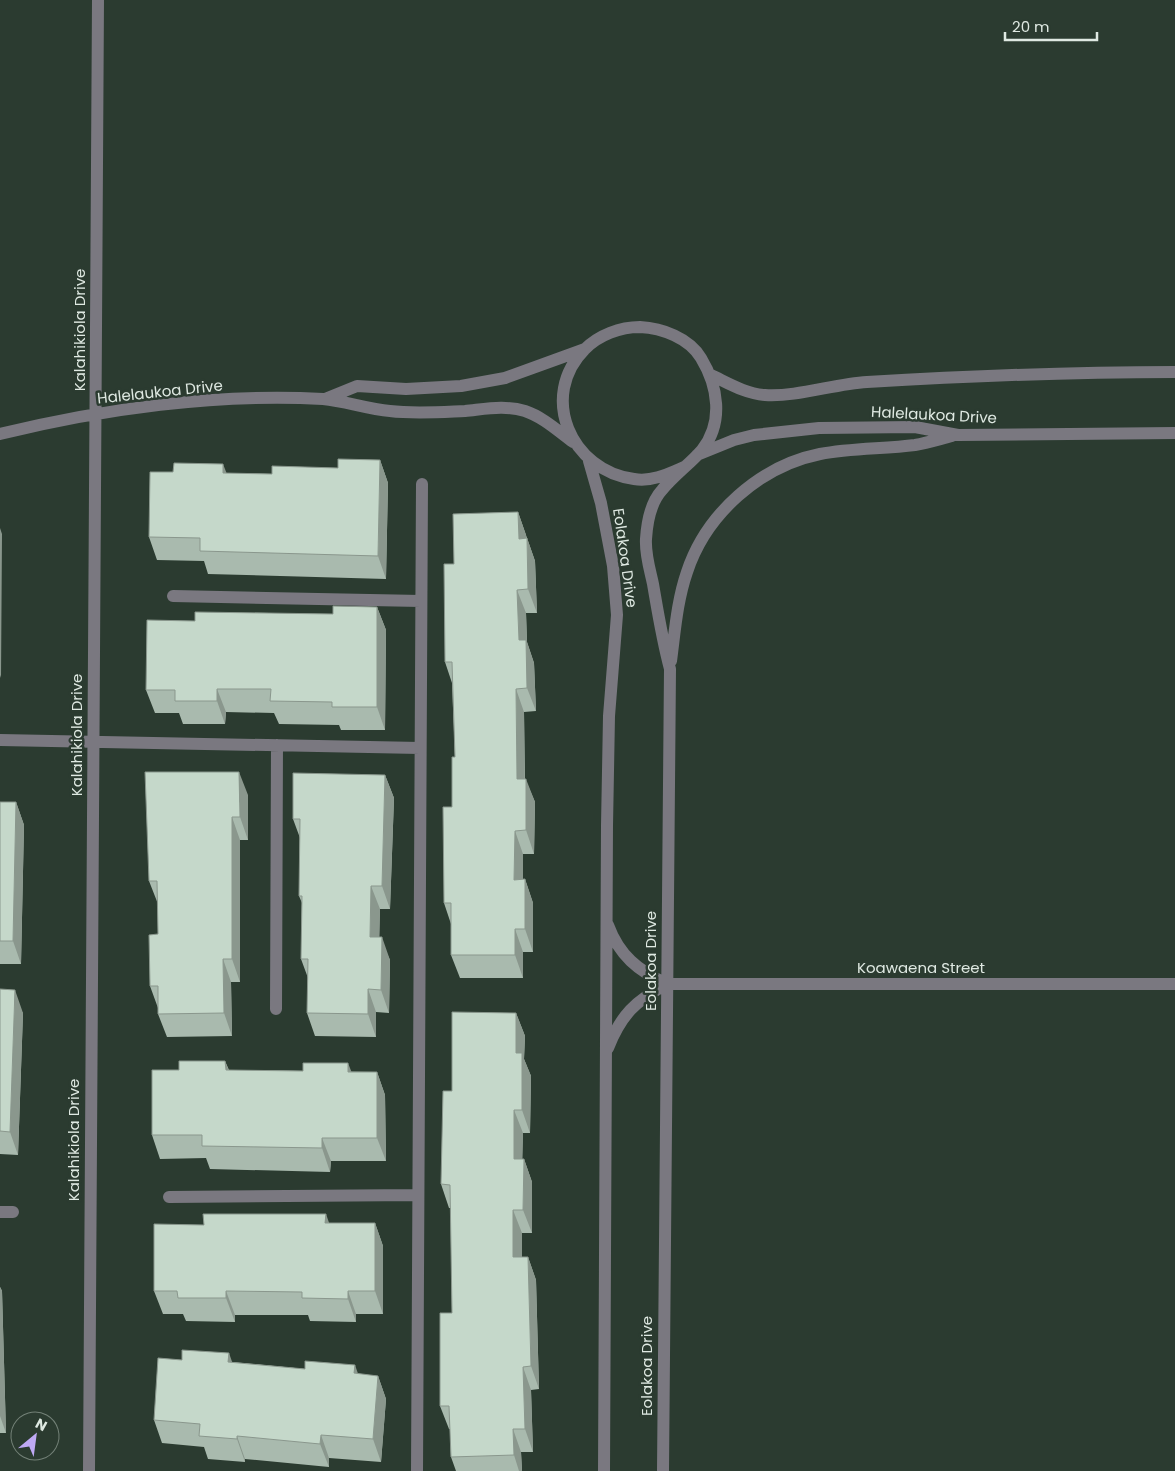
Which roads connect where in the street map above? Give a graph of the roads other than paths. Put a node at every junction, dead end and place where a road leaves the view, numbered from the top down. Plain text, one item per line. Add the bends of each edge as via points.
1 (98, 0) edge
2 (585, 349) junction
3 (1175, 372) edge
4 (711, 375) junction
5 (325, 399) junction
6 (95, 415) junction
7 (1175, 433) edge
8 (0, 434) edge
9 (958, 435) junction
10 (573, 442) junction
11 (694, 456) junction
12 (589, 461) junction
13 (684, 466) junction
14 (422, 484) dead end
15 (173, 596) dead end
16 (421, 601) junction
17 (670, 669) junction
18 (0, 740) edge
19 (93, 741) junction
20 (277, 745) junction
21 (420, 748) junction
22 (606, 919) junction
23 (667, 984) junction
24 (1175, 984) edge
25 (276, 1009) dead end
26 (606, 1055) junction
27 (418, 1195) junction
28 (169, 1197) dead end
29 (0, 1212) edge
30 (14, 1212) dead end
31 (85, 1471) edge
32 (90, 1471) edge
33 (417, 1471) edge
34 (604, 1471) edge
35 (663, 1471) edge

1 - 6 street, Kalahikiola Drive
2 - 4 street via 605,335 629,327 654,328 678,337 698,353
2 - 5 street, Halelaukoa Drive via 506,378 461,386 406,389 357,386
2 - 10 street via 571,369 563,393 564,418
3 - 4 street, Halelaukoa Drive via 854,383 764,395 746,391
4 - 11 street via 717,401 714,426 702,449
5 - 6 street, Halelaukoa Drive via 236,400
5 - 10 street, Halelaukoa Drive via 390,411 452,412 491,407 525,411
6 - 8 street, Halelaukoa Drive
6 - 19 street, Kalahikiola Drive
7 - 9 street, Halelaukoa Drive
9 - 11 street, Halelaukoa Drive via 915,427 819,428 754,435
9 - 17 street via 917,445 821,454 798,460 756,482 733,501 708,529 694,554 680,596
10 - 12 street
11 - 13 street
12 - 13 street via 610,474 635,480 660,478
12 - 22 street, Eolakoa Drive via 613,566 617,615 609,716
13 - 17 street, Eolakoa Drive via 661,490 652,507 646,539 657,616
14 - 16 street
15 - 16 street
16 - 21 street
17 - 23 street, Eolakoa Drive
18 - 19 street
19 - 20 street
19 - 32 street, Kalahikiola Drive
20 - 21 street
20 - 25 street
21 - 27 street
22 - 23 street via 612,936 634,966
22 - 26 street, Eolakoa Drive
23 - 24 street, Koawaena Street
23 - 26 street via 628,1011 617,1026
23 - 35 street, Eolakoa Drive
26 - 34 street, Eolakoa Drive
27 - 28 street
27 - 33 street
29 - 30 street
31 - 32 street

